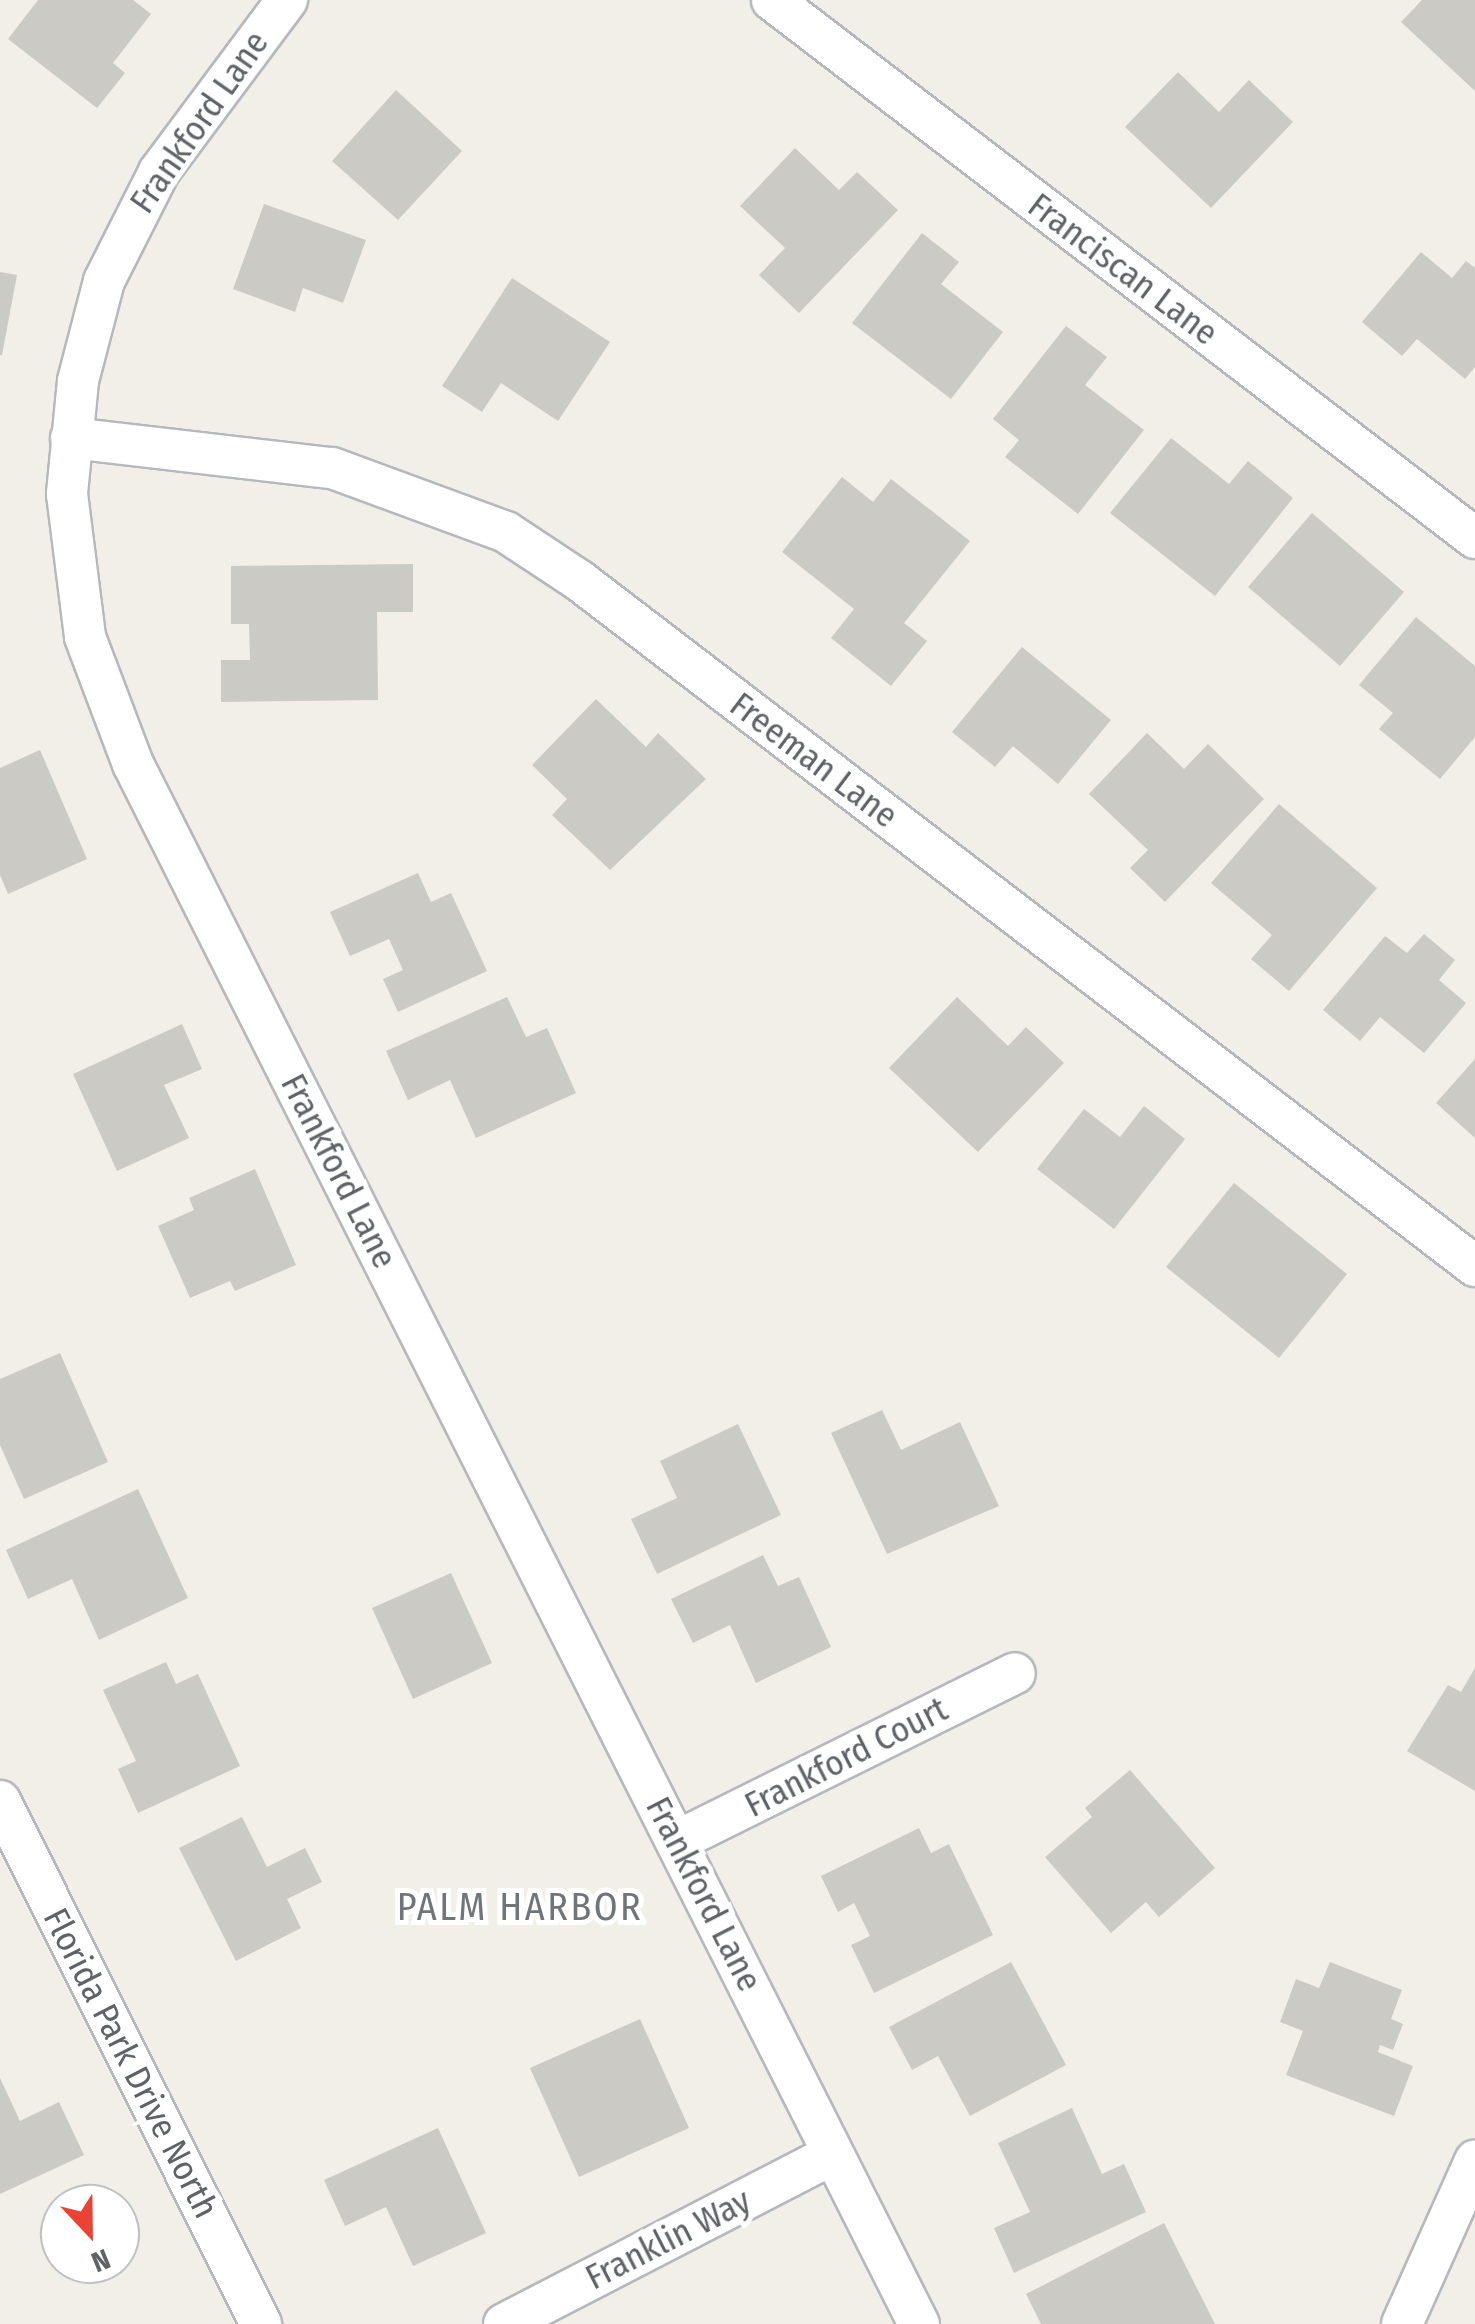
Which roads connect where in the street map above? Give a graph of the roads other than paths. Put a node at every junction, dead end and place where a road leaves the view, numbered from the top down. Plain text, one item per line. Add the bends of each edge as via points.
1 (287, 0) edge
2 (772, 0) edge
3 (71, 438) junction
4 (1475, 538) edge
5 (1475, 1266) edge
6 (1015, 1672) dead end
7 (0, 1802) edge
8 (678, 1841) junction
9 (833, 2154) junction
10 (1475, 2161) edge
11 (261, 2324) edge
12 (504, 2324) edge
13 (919, 2324) edge
14 (1402, 2324) edge

1 - 3 street, Frankford Lane via 134,211 88,335
2 - 4 street, Franciscan Lane
3 - 5 street, Freeman Lane via 332,468 506,532 580,580
3 - 8 street, Frankford Lane via 68,541 75,591 115,728
6 - 8 street, Frankford Court
7 - 11 street, Florida Park Drive North
8 - 9 street, Frankford Lane
9 - 12 street, Franklin Way
9 - 13 street, Frankford Lane
10 - 14 street

